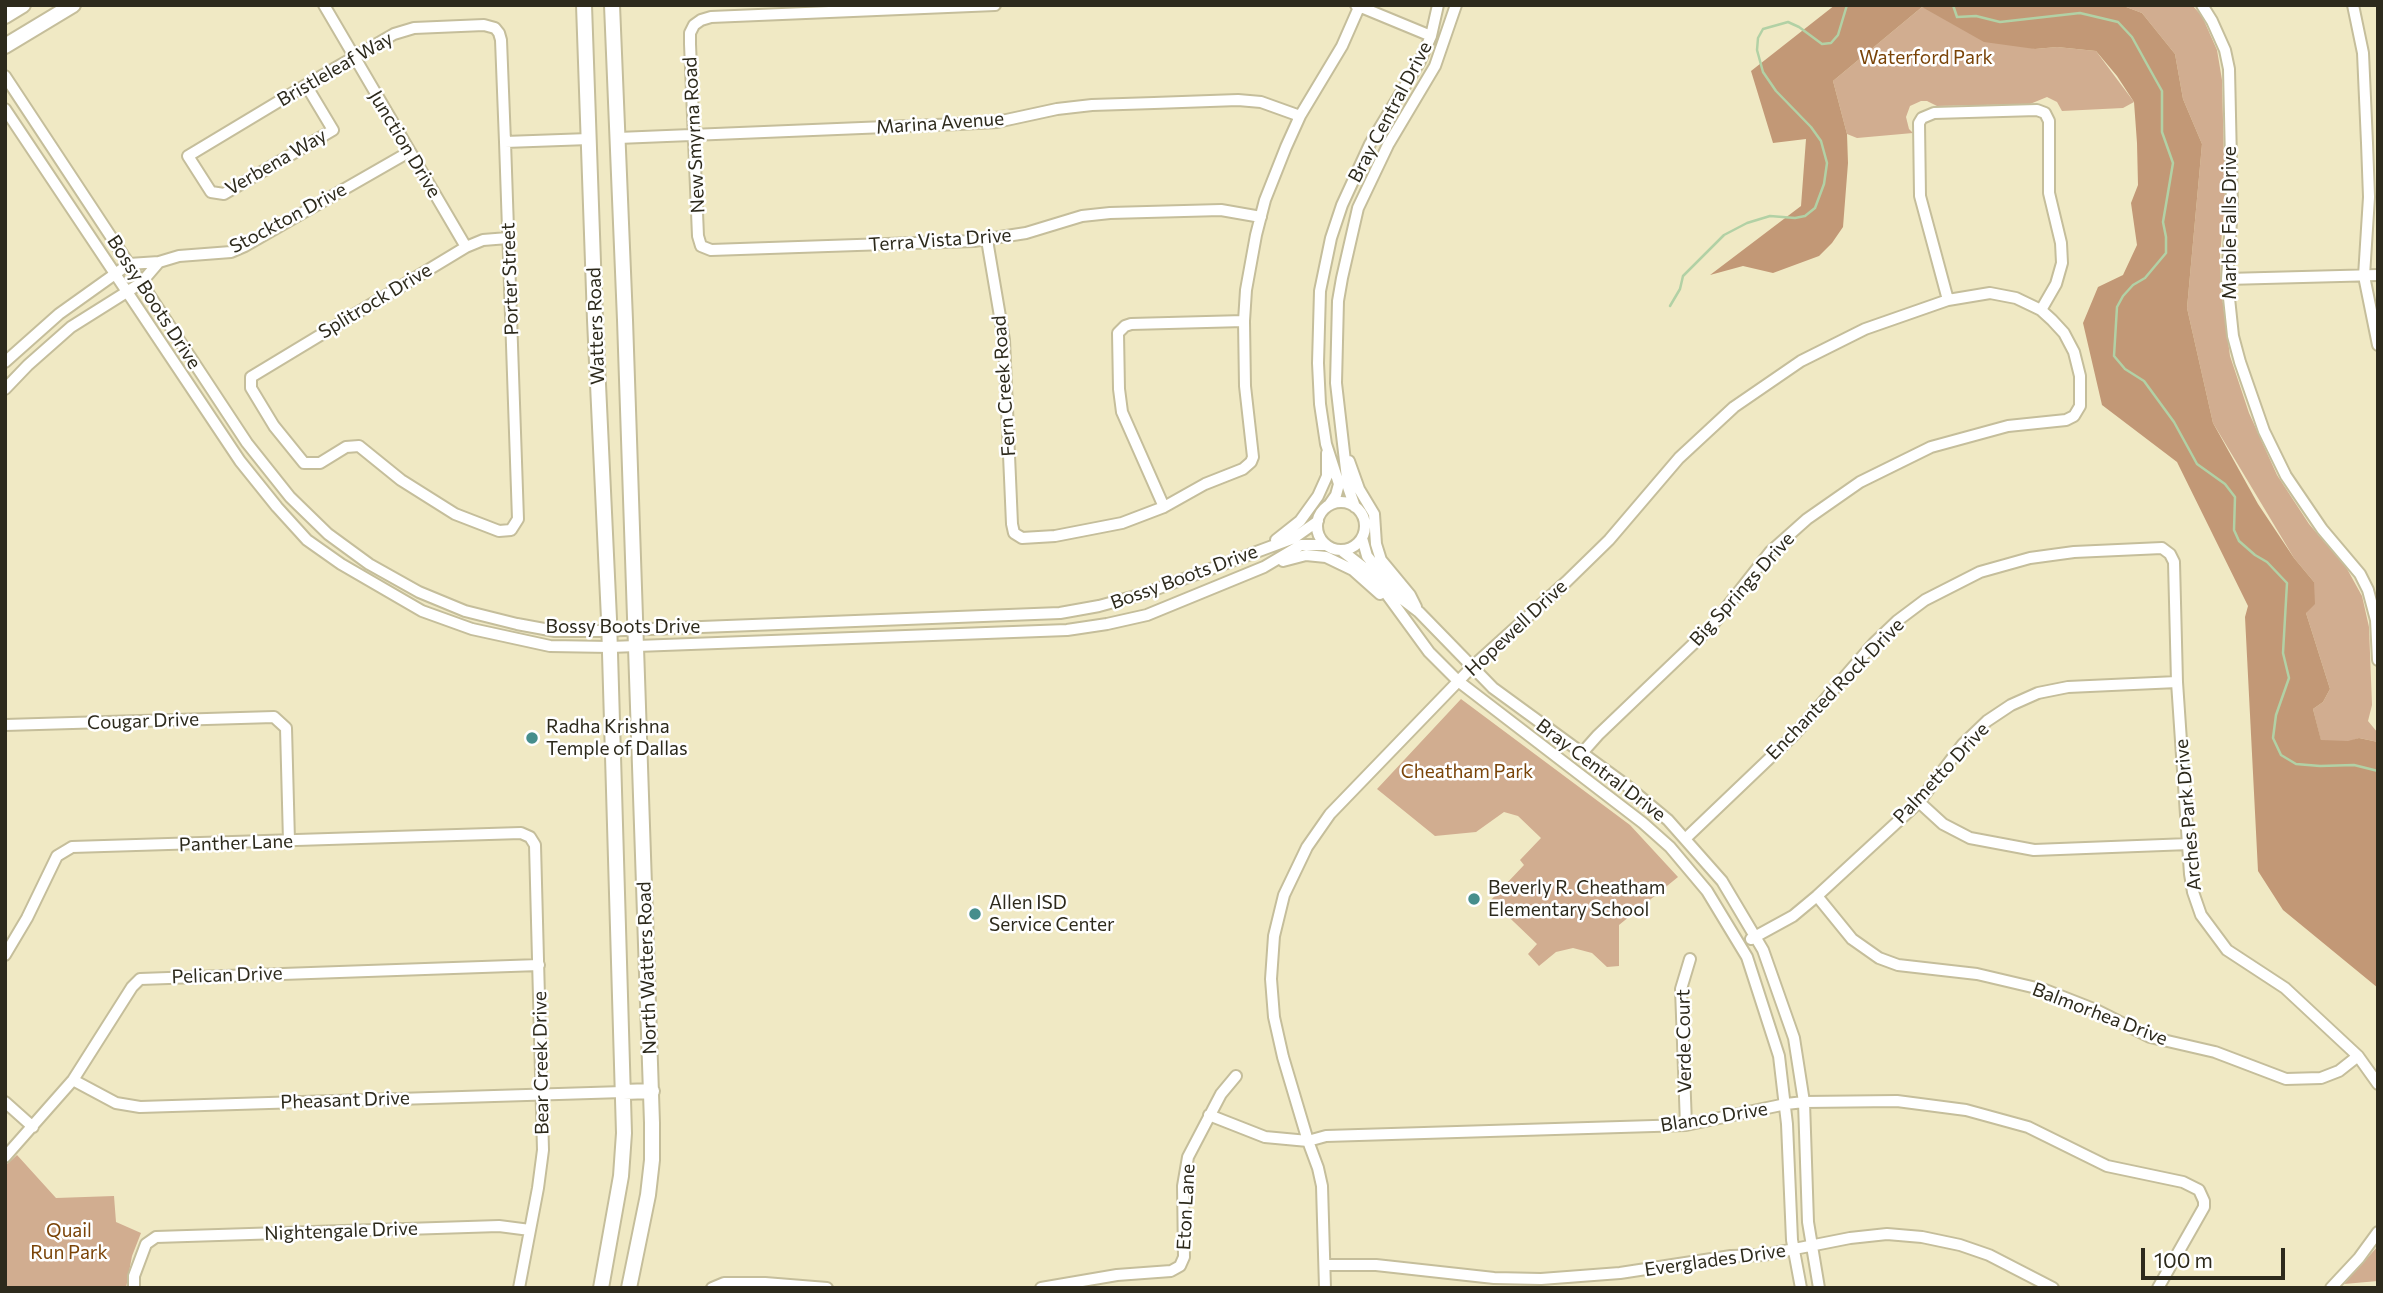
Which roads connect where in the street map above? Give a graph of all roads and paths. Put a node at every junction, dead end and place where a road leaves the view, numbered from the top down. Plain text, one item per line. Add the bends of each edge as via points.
1 (23, 5) edge
2 (73, 5) edge
3 (324, 5) edge
4 (584, 5) edge
5 (612, 5) edge
6 (995, 5) edge
7 (1438, 5) edge
8 (1456, 5) edge
9 (2202, 5) edge
10 (2353, 5) edge
11 (1358, 6) edge
12 (936, 7) edge
13 (5, 16) edge
14 (495, 28) joint
15 (1431, 36) junction
16 (5, 46) edge
17 (354, 57) junction
18 (5, 76) edge
19 (306, 85) junction
20 (5, 109) edge
21 (1300, 116) junction
22 (694, 135) junction
23 (618, 138) junction
24 (589, 139) junction
25 (505, 142) junction
26 (2372, 142) edge
27 (409, 152) junction
28 (188, 156) joint
29 (1261, 217) junction
30 (508, 237) junction
31 (987, 240) junction
32 (701, 246) joint
33 (466, 247) junction
34 (159, 262) junction
35 (129, 264) junction
36 (116, 273) junction
37 (2378, 275) edge
38 (2364, 276) junction
39 (2227, 279) junction
40 (141, 283) junction
41 (128, 292) junction
42 (1948, 300) junction
43 (2041, 310) junction
44 (1244, 321) junction
45 (2378, 345) edge
46 (5, 362) edge
47 (5, 389) edge
48 (2080, 406) joint
49 (1326, 444) junction
50 (355, 445) joint
51 (1345, 448) junction
52 (289, 497) junction
53 (1329, 505) junction
54 (277, 507) junction
55 (1164, 507) junction
56 (1355, 507) junction
57 (1318, 521) junction
58 (1362, 538) junction
59 (1326, 545) junction
60 (1257, 550) junction
61 (1341, 550) junction
62 (2168, 552) joint
63 (1264, 567) junction
64 (1419, 612) junction
65 (1403, 619) junction
66 (635, 630) junction
67 (609, 631) junction
68 (636, 646) junction
69 (610, 647) junction
70 (2378, 660) edge
71 (1472, 667) junction
72 (1458, 681) junction
73 (2178, 682) junction
74 (5, 725) edge
75 (1582, 753) junction
76 (1919, 802) junction
77 (530, 837) joint
78 (1685, 839) junction
79 (289, 841) junction
80 (2189, 844) junction
81 (1816, 896) junction
82 (1755, 937) junction
83 (1740, 946) junction
84 (5, 956) edge
85 (1690, 958) dead end
86 (539, 965) junction
87 (2358, 1056) junction
88 (1236, 1076) dead end
89 (73, 1080) junction
90 (2378, 1084) edge
91 (652, 1091) junction
92 (623, 1092) junction
93 (543, 1094) junction
94 (5, 1102) edge
95 (1804, 1102) junction
96 (1786, 1104) junction
97 (1209, 1115) junction
98 (1686, 1125) junction
99 (33, 1126) junction
100 (1308, 1141) junction
101 (5, 1157) edge
102 (530, 1230) junction
103 (2378, 1232) edge
104 (1812, 1246) junction
105 (1793, 1249) junction
106 (1325, 1265) junction
107 (134, 1288) edge
108 (519, 1288) edge
109 (601, 1288) edge
110 (629, 1288) edge
111 (712, 1288) edge
112 (827, 1288) edge
113 (1041, 1288) edge
114 (1325, 1288) edge
115 (1801, 1288) edge
116 (1819, 1288) edge
117 (2053, 1288) edge
118 (2158, 1288) edge
119 (2331, 1288) edge

1 - 13 main road
2 - 16 main road
3 - 17 street, Junction Drive
4 - 24 main road, Watters Road
5 - 23 main road, Watters Road
6 - 12 street
7 - 15 street, Bray Central Drive
8 - 51 street, Bray Central Drive via 1435,66 1388,145 1358,208 1340,289 1335,358
9 - 39 street, Marble Falls Drive via 2225,50 2229,69 2232,207
10 - 26 street
11 - 15 street
11 - 21 street via 1342,46
12 - 22 street, New Smyrna Road via 701,20 690,33
14 - 17 street, Bristleleaf Way via 404,30
14 - 25 street, Porter Street via 501,40
15 - 49 street, Bray Central Drive via 1370,144 1331,238 1320,291 1320,404
17 - 19 street, Bristleleaf Way
17 - 27 street, Junction Drive
18 - 35 street, Bossy Boots Drive
19 - 28 street, Bristleleaf Way
19 - 28 street, Verbena Way via 333,130 220,195 208,189
20 - 36 street, Bossy Boots Drive
21 - 22 street, Marina Avenue via 1250,102 1154,103 1080,106 997,122
21 - 29 street
22 - 23 street, Marina Avenue
22 - 32 street, New Smyrna Road
23 - 66 main road, Watters Road
24 - 25 street
24 - 67 main road, Watters Road
25 - 30 street, Porter Street
26 - 38 street
27 - 33 street, Junction Drive
27 - 34 street, Stockton Drive via 245,246
29 - 31 street, Terra Vista Drive via 1221,210 1101,213
29 - 44 street
30 - 33 street, Splitrock Drive
30 - 50 street, Porter Street via 518,519 511,530 499,531 455,514
31 - 32 street, Terra Vista Drive via 711,250
31 - 55 street, Fern Creek Road via 1004,340 1014,533 1022,537 1068,535 1122,523
33 - 50 street, Splitrock Drive via 249,381 298,459 309,465 320,463
34 - 35 street, Stockton Drive
34 - 40 street
35 - 36 street
35 - 40 street, Bossy Boots Drive
36 - 41 street, Bossy Boots Drive
36 - 46 street via 59,314
37 - 38 street
38 - 39 street
38 - 45 street
39 - 70 street, Marble Falls Drive via 2233,336 2264,431 2299,498 2364,582 2376,620
40 - 41 street
40 - 52 street, Bossy Boots Drive via 247,443
41 - 47 street via 71,327
41 - 54 street, Bossy Boots Drive via 240,461
42 - 43 street, Hopewell Drive via 1990,293
42 - 43 street via 1920,196 1922,118 1934,113 2037,110 2049,121 2049,193 2062,263
42 - 71 street, Hopewell Drive via 1866,329 1801,361 1734,407 1679,458 1609,540
43 - 48 street, Hopewell Drive via 2064,333 2074,352
44 - 55 street via 1251,462
44 - 55 street via 1132,324 1121,329 1117,338 1122,412
48 - 75 street, Big Springs Drive via 2066,419 2008,426 1931,447 1860,482 1770,552 1711,627
49 - 53 street, Bray Central Drive via 1339,484
49 - 60 street via 1327,476 1314,504 1286,534
51 - 56 street, Bray Central Drive via 1348,487
51 - 64 street via 1359,489 1374,514 1381,559
52 - 54 street
52 - 67 street, Bossy Boots Drive via 369,564 419,592 465,611 517,624 555,631
53 - 56 street via 1345,502
53 - 57 street
54 - 69 street, Bossy Boots Drive via 307,540 422,611 472,629 550,646
56 - 58 street via 1365,523
57 - 59 street via 1318,534
57 - 60 street, Bossy Boots Drive via 1294,538
58 - 61 street
58 - 64 street, Bray Central Drive via 1370,560
59 - 61 street
59 - 63 street, Bossy Boots Drive via 1301,545
60 - 66 street, Bossy Boots Drive via 1123,600 1060,613
61 - 65 street, Bray Central Drive via 1372,574
62 - 73 street, Arches Park Drive via 2174,562
62 - 78 street, Enchanted Rock Drive via 2133,549 2030,558 1980,572 1925,600 1874,643 1796,734
63 - 65 street via 1306,555 1331,559 1353,570
63 - 68 street, Bossy Boots Drive via 1147,615 1107,625
64 - 71 street, Bray Central Drive
65 - 72 street, Bray Central Drive
66 - 67 street, Bossy Boots Drive
66 - 68 main road, Watters Road
67 - 69 main road, Watters Road
68 - 69 street, Bossy Boots Drive
68 - 91 main road, North Watters Road
69 - 92 main road, North Watters Road
71 - 72 street, Hopewell Drive
71 - 75 street, Bray Central Drive via 1493,688
72 - 83 street, Bray Central Drive via 1670,847 1707,891
72 - 100 street, Hopewell Drive via 1330,814 1307,847 1284,895 1274,936 1274,1017
73 - 76 street, Palmetto Drive via 2068,687 2011,705 1963,744
73 - 80 street, Arches Park Drive
74 - 79 street, Cougar Drive via 279,719 285,727
75 - 78 street, Bray Central Drive via 1668,820
76 - 80 street via 1943,824 1970,838 2034,850
76 - 81 street, Palmetto Drive
77 - 79 street, Panther Lane via 521,833
77 - 86 street, Bear Creek Drive
78 - 82 street, Bray Central Drive via 1722,881
79 - 84 street, Panther Lane via 66,849 57,856
80 - 87 street, Arches Park Drive via 2193,892 2209,928 2227,950 2285,988
81 - 82 street, Palmetto Drive via 1793,916
81 - 87 street, Balmorhea Drive via 1852,939 1898,965 1977,974 2045,990 2150,1037 2215,1052 2286,1079 2321,1078
82 - 83 street, Palmetto Drive
82 - 95 street, Bray Central Drive via 1786,1010
83 - 96 street, Bray Central Drive via 1775,1039
85 - 98 street, Verde Court via 1681,989
86 - 89 street, Pelican Drive via 145,978 132,987
86 - 93 street, Bear Creek Drive
87 - 90 street, Arches Park Drive
88 - 97 street, Eton Lane
89 - 93 street, Pheasant Drive via 116,1103 140,1107
89 - 99 street, Pelican Drive
91 - 92 main road
91 - 110 main road, North Watters Road via 648,1195
92 - 93 street, Pheasant Drive
92 - 109 main road, North Watters Road via 621,1176
93 - 102 street, Bear Creek Drive via 542,1168
94 - 99 street
95 - 96 street, Blanco Drive
95 - 104 street, Bray Central Drive
95 - 118 street, Blanco Drive via 1897,1101 1966,1110 2028,1127 2107,1166 2183,1182 2199,1190 2202,1213
96 - 98 street, Blanco Drive
96 - 105 street, Bray Central Drive
97 - 100 street, Blanco Drive via 1265,1137
97 - 113 street, Eton Lane via 1188,1157 1183,1186 1184,1256 1179,1267
98 - 100 street, Blanco Drive via 1326,1136
99 - 101 street, Pelican Drive
100 - 106 street, Hopewell Drive via 1322,1186
102 - 107 street, Nightengale Drive via 499,1226 152,1238 134,1276
102 - 108 street, Bear Creek Drive
103 - 119 street
104 - 105 street, Everglades Drive
104 - 116 street, Bray Central Drive
104 - 117 street, Everglades Drive via 1887,1234 1922,1237 1989,1255
105 - 106 street, Everglades Drive via 1541,1279
105 - 115 street, Bray Central Drive
106 - 114 street, Hopewell Drive
111 - 112 street via 724,1283 765,1283

